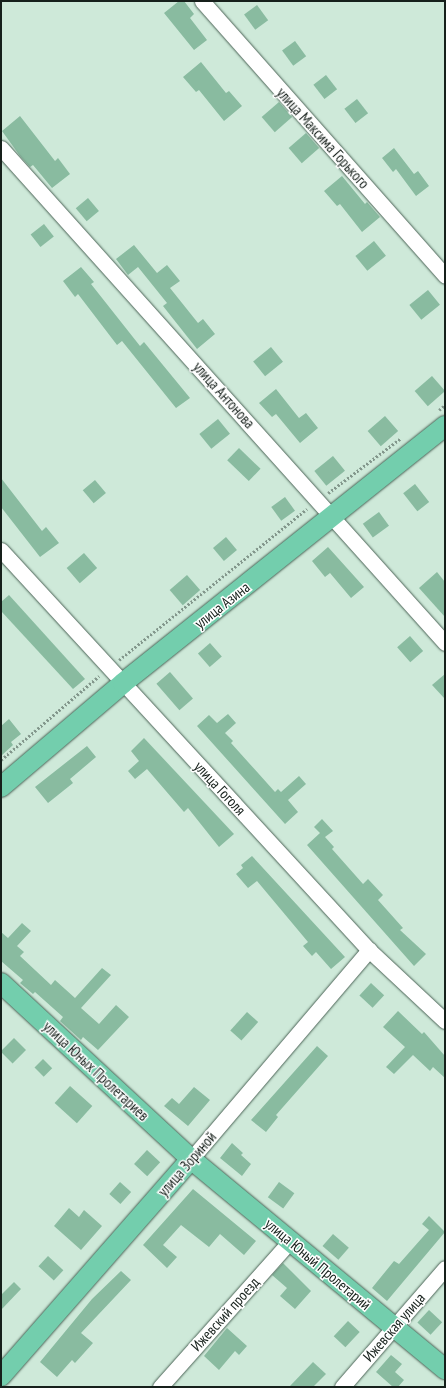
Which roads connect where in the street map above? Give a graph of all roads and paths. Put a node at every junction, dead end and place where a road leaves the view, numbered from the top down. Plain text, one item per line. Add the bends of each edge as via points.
1 (202, 1) edge
2 (1, 148) edge
3 (445, 276) edge
4 (445, 405) edge
5 (439, 421) edge
6 (407, 434) dead end
7 (319, 500) junction
8 (334, 517) junction
9 (1, 550) edge
10 (445, 644) edge
11 (109, 668) junction
12 (123, 683) junction
13 (1, 760) edge
14 (4, 779) edge
15 (369, 950) junction
16 (1, 983) edge
17 (445, 1021) edge
18 (191, 1159) junction
19 (290, 1241) junction
20 (445, 1268) edge
21 (394, 1328) junction
22 (445, 1369) edge
23 (1, 1376) edge
24 (160, 1387) edge
25 (342, 1387) edge

1 - 3 street, улица Максима Горького
2 - 7 street, улица Антонова
4 - 5 path
5 - 8 main road, улица Азина
6 - 7 path
7 - 8 street, улица Антонова
7 - 11 path
8 - 10 street, улица Антонова
8 - 12 main road, улица Азина
9 - 11 street, улица Гоголя
11 - 12 street, улица Гоголя
11 - 13 path
12 - 14 main road, улица Азина
12 - 15 street, улица Гоголя
15 - 17 street, улица Гоголя
15 - 18 street, улица Зориной
16 - 18 main road, улица Юных Пролетариев
18 - 19 main road, улица Юный Пролетарий
18 - 23 main road, улица Зориной
19 - 21 main road, улица Юный Пролетарий
19 - 24 street, Ижевский проезд
20 - 21 street, Ижевская улица
21 - 22 main road, улица Юный Пролетарий
21 - 25 street, Ижевская улица

